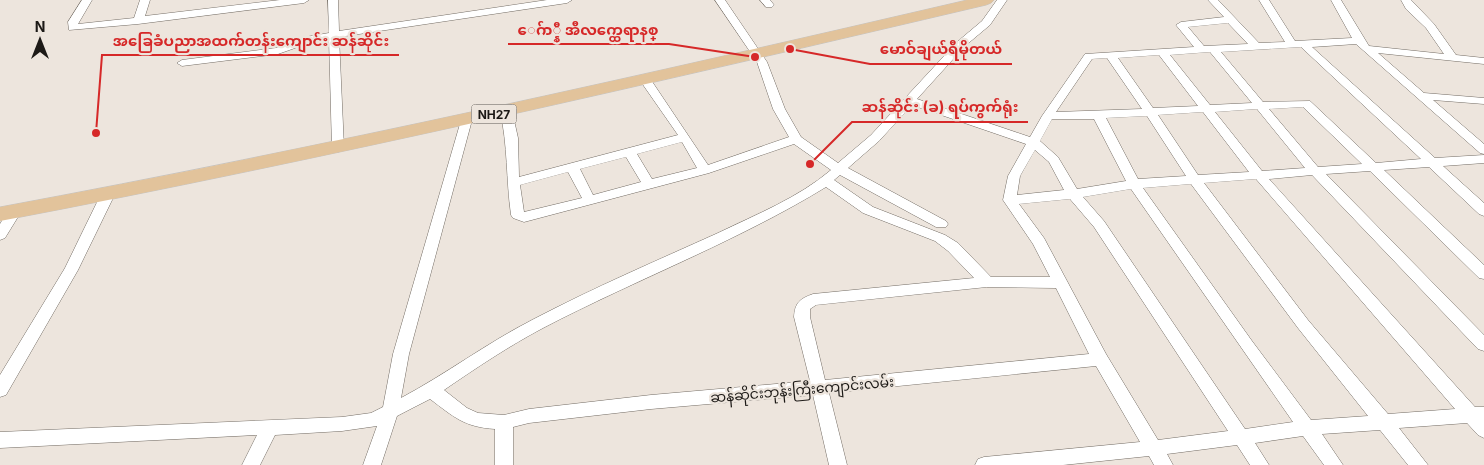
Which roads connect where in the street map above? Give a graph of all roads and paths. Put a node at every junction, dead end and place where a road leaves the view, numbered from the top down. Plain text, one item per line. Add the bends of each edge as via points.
1 (87, 0) edge
2 (145, 0) edge
3 (207, 0) edge
4 (304, 0) edge
5 (333, 0) edge
6 (567, 0) edge
7 (720, 0) edge
8 (986, 0) edge
9 (1002, 0) edge
10 (1213, 0) edge
11 (1264, 0) edge
12 (1336, 0) edge
13 (1406, 0) edge
14 (268, 3) edge
15 (530, 3) edge
16 (205, 13) junction
17 (1230, 18) junction
18 (138, 21) junction
19 (334, 35) junction
20 (1297, 43) junction
21 (1255, 45) junction
22 (1362, 45) junction
23 (1207, 48) junction
24 (1161, 51) junction
25 (755, 53) junction
26 (1110, 55) junction
27 (1451, 56) junction
28 (1484, 61) edge
29 (182, 63) dead end
30 (645, 79) junction
31 (1420, 96) junction
32 (910, 100) junction
33 (1484, 101) edge
34 (1258, 104) junction
35 (1204, 108) junction
36 (506, 111) junction
37 (1151, 112) junction
38 (1098, 115) junction
39 (1048, 116) junction
40 (466, 120) junction
41 (685, 137) junction
42 (796, 139) junction
43 (1034, 143) junction
44 (338, 148) junction
45 (1484, 150) edge
46 (629, 151) junction
47 (1484, 159) edge
48 (1431, 164) junction
49 (572, 167) junction
50 (1371, 168) junction
51 (840, 169) junction
52 (705, 170) junction
53 (1315, 171) junction
54 (1259, 176) junction
55 (826, 180) junction
56 (1195, 180) junction
57 (513, 183) junction
58 (648, 184) junction
59 (1134, 184) junction
60 (108, 194) junction
61 (1073, 194) junction
62 (589, 199) junction
63 (1010, 200) junction
64 (1484, 211) edge
65 (7, 213) edge
66 (941, 224) dead end
67 (0, 234) edge
68 (1484, 274) edge
69 (987, 282) junction
70 (1059, 283) junction
71 (1484, 345) edge
72 (1100, 359) junction
73 (820, 388) junction
74 (0, 390) edge
75 (432, 390) junction
76 (391, 410) junction
77 (1477, 415) edge
78 (504, 422) junction
79 (1384, 422) junction
80 (270, 428) junction
81 (1308, 428) junction
82 (1484, 430) edge
83 (1242, 438) junction
84 (0, 440) edge
85 (1154, 448) junction
86 (251, 465) edge
87 (372, 465) edge
88 (504, 465) edge
89 (838, 465) edge
90 (984, 465) edge
91 (1164, 465) edge
92 (1260, 465) edge
93 (1334, 465) edge
94 (1419, 465) edge

1 - 18 street via 73,22 73,28
2 - 18 street
3 - 16 street
4 - 14 street
5 - 19 street
6 - 15 street
7 - 25 street
8 - 25 main road, NH27
9 - 32 street via 986,23 960,44
10 - 17 street
11 - 20 street
12 - 22 street
13 - 27 street
14 - 16 street
15 - 19 street
16 - 18 street
17 - 21 street
17 - 23 street via 1182,25
19 - 29 street via 310,39 278,51
19 - 44 street
20 - 21 street
20 - 22 street
20 - 48 street
21 - 23 street
22 - 27 street
22 - 31 street
23 - 24 street
23 - 34 street
24 - 26 street
24 - 35 street
25 - 30 main road, NH27
25 - 42 street
26 - 37 street
26 - 39 street via 1089,56
27 - 28 street
30 - 36 main road, NH27
30 - 41 street
31 - 33 street
31 - 45 street
32 - 43 street
32 - 51 street
34 - 35 street
34 - 50 street via 1306,103
34 - 53 street
35 - 37 street
35 - 54 street
36 - 40 main road, NH27
36 - 57 street via 512,138
37 - 38 street
37 - 56 street
38 - 39 street
38 - 59 street
39 - 43 street
40 - 44 main road, NH27
40 - 76 street via 401,354
41 - 46 street
41 - 52 street
42 - 51 street
42 - 52 street
43 - 61 street via 1054,160
43 - 63 street via 1014,176
44 - 60 main road, NH27
46 - 49 street
46 - 58 street
47 - 48 street
48 - 50 street
48 - 64 street
49 - 57 street
49 - 62 street
50 - 53 street
50 - 68 street
51 - 55 street
51 - 66 street
52 - 58 street
53 - 54 street
53 - 71 street
54 - 56 street
54 - 77 street
55 - 69 street via 868,210 940,238
55 - 75 street via 778,210 537,324
56 - 59 street
56 - 79 street via 1303,324
57 - 62 street via 518,215 524,217
58 - 62 street
59 - 61 street
59 - 81 street
60 - 65 main road, NH27
60 - 74 street via 71,270
61 - 63 street
61 - 83 street via 1099,224
63 - 70 street via 1039,242
65 - 67 street
69 - 70 street
69 - 73 street via 813,300 802,306
70 - 72 street
72 - 73 street, ဆန်ဆိုင်းဘုန်းကြီးကျောင်းလမ်း
72 - 85 street
73 - 78 street, ဆန်ဆိုင်းဘုန်းကြီးကျောင်းလမ်း via 651,402 529,416
73 - 89 street
75 - 76 street
75 - 78 street, ဆန်ဆိုင်းဘုန်းကြီးကျောင်းလမ်း via 461,413 476,420
76 - 80 street via 372,420
76 - 87 street
77 - 79 street
77 - 82 street
78 - 88 street
79 - 81 street
79 - 94 street
80 - 84 street
80 - 86 street
81 - 83 street
81 - 93 street
83 - 85 street
83 - 92 street
85 - 90 street
85 - 91 street

